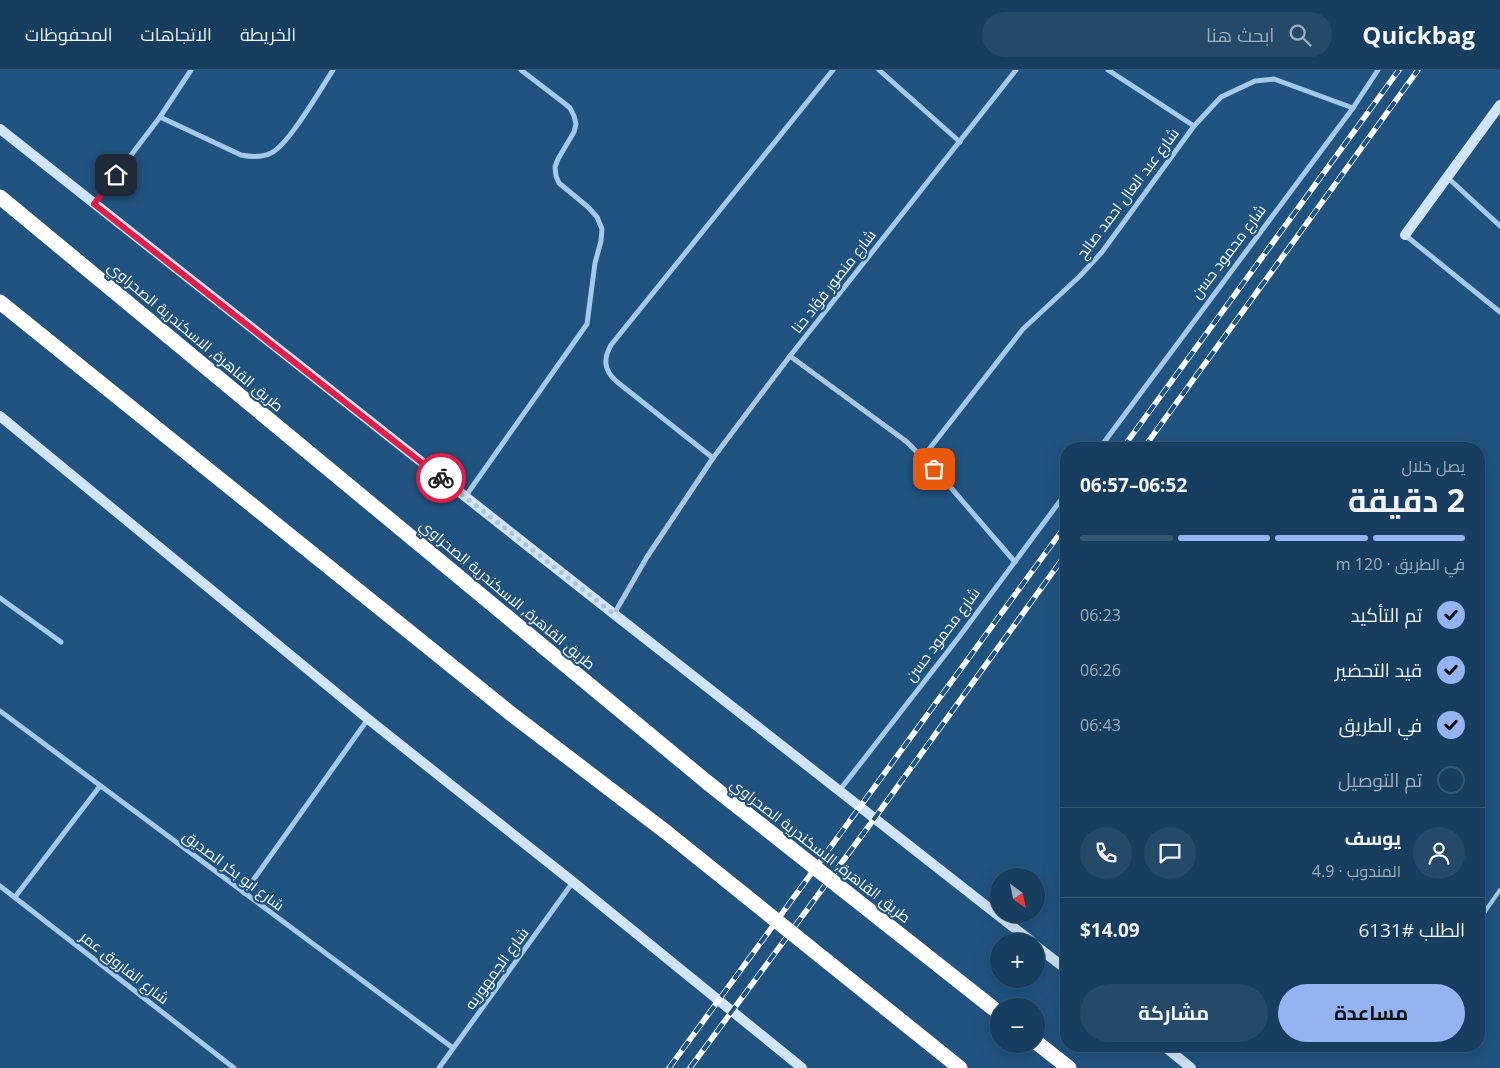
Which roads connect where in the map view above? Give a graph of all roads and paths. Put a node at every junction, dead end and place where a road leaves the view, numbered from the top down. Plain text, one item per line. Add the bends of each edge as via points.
1 (191, 70) edge
2 (333, 70) edge
3 (521, 70) edge
4 (833, 70) edge
5 (879, 70) edge
6 (1016, 70) edge
7 (1108, 70) edge
8 (1378, 70) edge
9 (1500, 105) edge
10 (1353, 108) junction
11 (160, 117) junction
12 (1194, 126) junction
13 (0, 129) edge
14 (960, 142) junction
15 (1447, 177) junction
16 (0, 196) edge
17 (94, 204) junction
18 (1500, 226) edge
19 (1406, 235) joint
20 (0, 302) edge
21 (1500, 312) edge
22 (790, 356) junction
23 (0, 416) edge
24 (1104, 442) edge
25 (923, 457) junction
26 (713, 458) junction
27 (465, 497) junction
28 (1060, 501) edge
29 (1015, 562) junction
30 (0, 598) edge
31 (614, 614) junction
32 (61, 642) dead end
33 (0, 712) edge
34 (368, 720) junction
35 (100, 786) junction
36 (839, 792) junction
37 (573, 882) junction
38 (0, 886) edge
39 (1500, 890) edge
40 (244, 893) junction
41 (15, 897) junction
42 (1485, 911) edge
43 (1021, 933) edge
44 (1045, 953) edge
45 (1060, 964) edge
46 (990, 1006) edge
47 (453, 1048) junction
48 (1045, 1049) edge
49 (1171, 1052) edge
50 (234, 1068) edge
51 (439, 1068) edge
52 (802, 1068) edge
53 (960, 1068) edge
54 (1069, 1068) edge
55 (1191, 1068) edge

1 - 11 street
2 - 11 street via 288,138 272,153 262,156 241,155
3 - 27 street via 570,108 574,116 574,132 558,159 556,176 559,183 597,217 602,229 601,241 587,324
4 - 26 street via 606,354 606,369 616,382
5 - 14 street
6 - 14 street, شارع منصور فؤاد حنا
7 - 12 street
8 - 10 street, شارع محمود حسن
9 - 15 street
10 - 12 street, شارع عبد العال احمد صالح via 1274,79 1255,81 1221,97
10 - 24 street, شارع محمود حسن
11 - 17 street
12 - 25 street, شارع عبد العال احمد صالح via 1102,252 1023,329
13 - 17 street
14 - 22 street, شارع منصور فؤاد حنا
15 - 18 street
15 - 19 street
16 - 46 highway, طريق القاهرة, الاسكندرية الصحراوي, bridge via 708,783
17 - 27 street
19 - 21 street
20 - 53 highway, bridge via 510,713 666,832
22 - 25 street
22 - 26 street, شارع منصور فؤاد حنا
23 - 34 street
25 - 29 street
26 - 31 street, شارع منصور فؤاد حنا via 647,557
27 - 31 street
28 - 29 street, شارع محمود حسن
29 - 36 street, شارع محمود حسن
30 - 32 street
31 - 36 street
33 - 35 street, شارع ابو بكر الصديق
34 - 37 street
34 - 40 street
35 - 40 street, شارع ابو بكر الصديق
35 - 41 street
36 - 43 street
37 - 47 street, شارع الجمهوريه
37 - 52 street
38 - 41 street, شارع الفاروق عمر
39 - 42 lane
40 - 47 street, شارع ابو بكر الصديق
41 - 50 street, شارع الفاروق عمر
44 - 45 street
47 - 51 street, شارع الجمهوريه
48 - 54 highway
49 - 55 street

